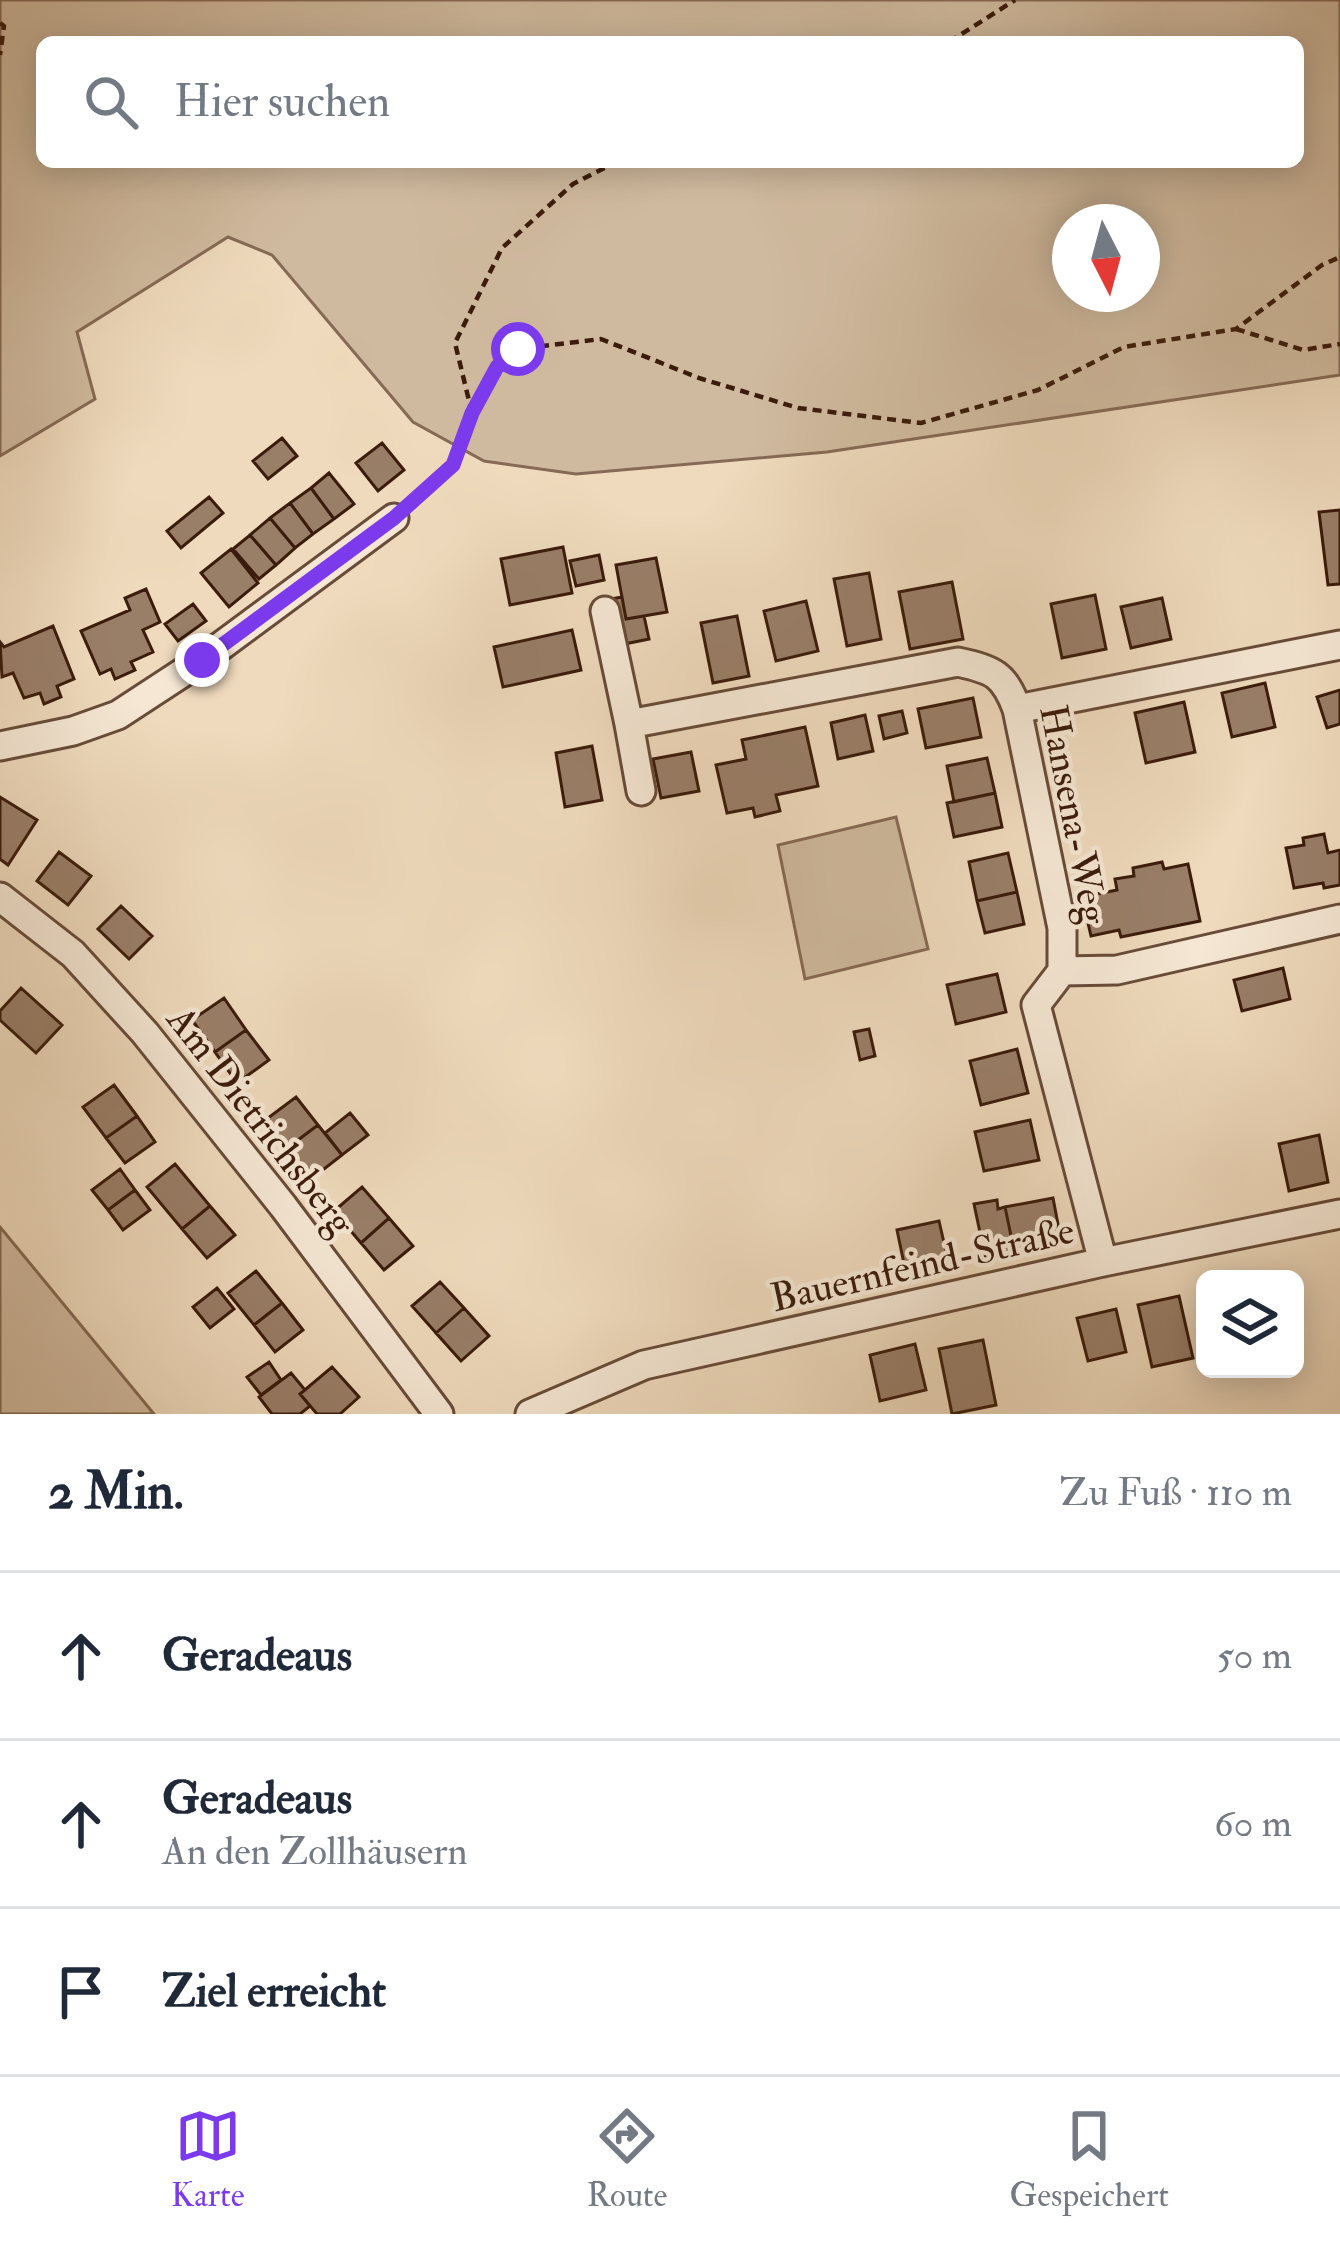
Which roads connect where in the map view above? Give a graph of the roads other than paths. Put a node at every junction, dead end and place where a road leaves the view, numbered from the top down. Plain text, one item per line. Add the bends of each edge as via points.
1 (394, 518) road end
2 (605, 611) dead end
3 (1340, 645) edge
4 (1017, 709) junction
5 (628, 724) junction
6 (0, 746) edge
7 (641, 791) dead end
8 (0, 897) edge
9 (1340, 919) edge
10 (1062, 971) junction
11 (1340, 1214) edge
12 (1103, 1262) junction
13 (439, 1414) edge
14 (530, 1414) edge

1 - 6 street via 118,715
2 - 5 street
3 - 4 street
4 - 5 street, Hansena-Weg via 1007,682 958,662
4 - 10 street, Hansena-Weg via 1062,928
5 - 7 street
8 - 13 street, Am Dietrichsberg via 73,954 145,1033
9 - 10 street via 1118,970
10 - 12 street, Hansena-Weg via 1036,1005
11 - 12 street, Bauernfeind-Straße
12 - 14 street, Bauernfeind-Straße via 644,1366

